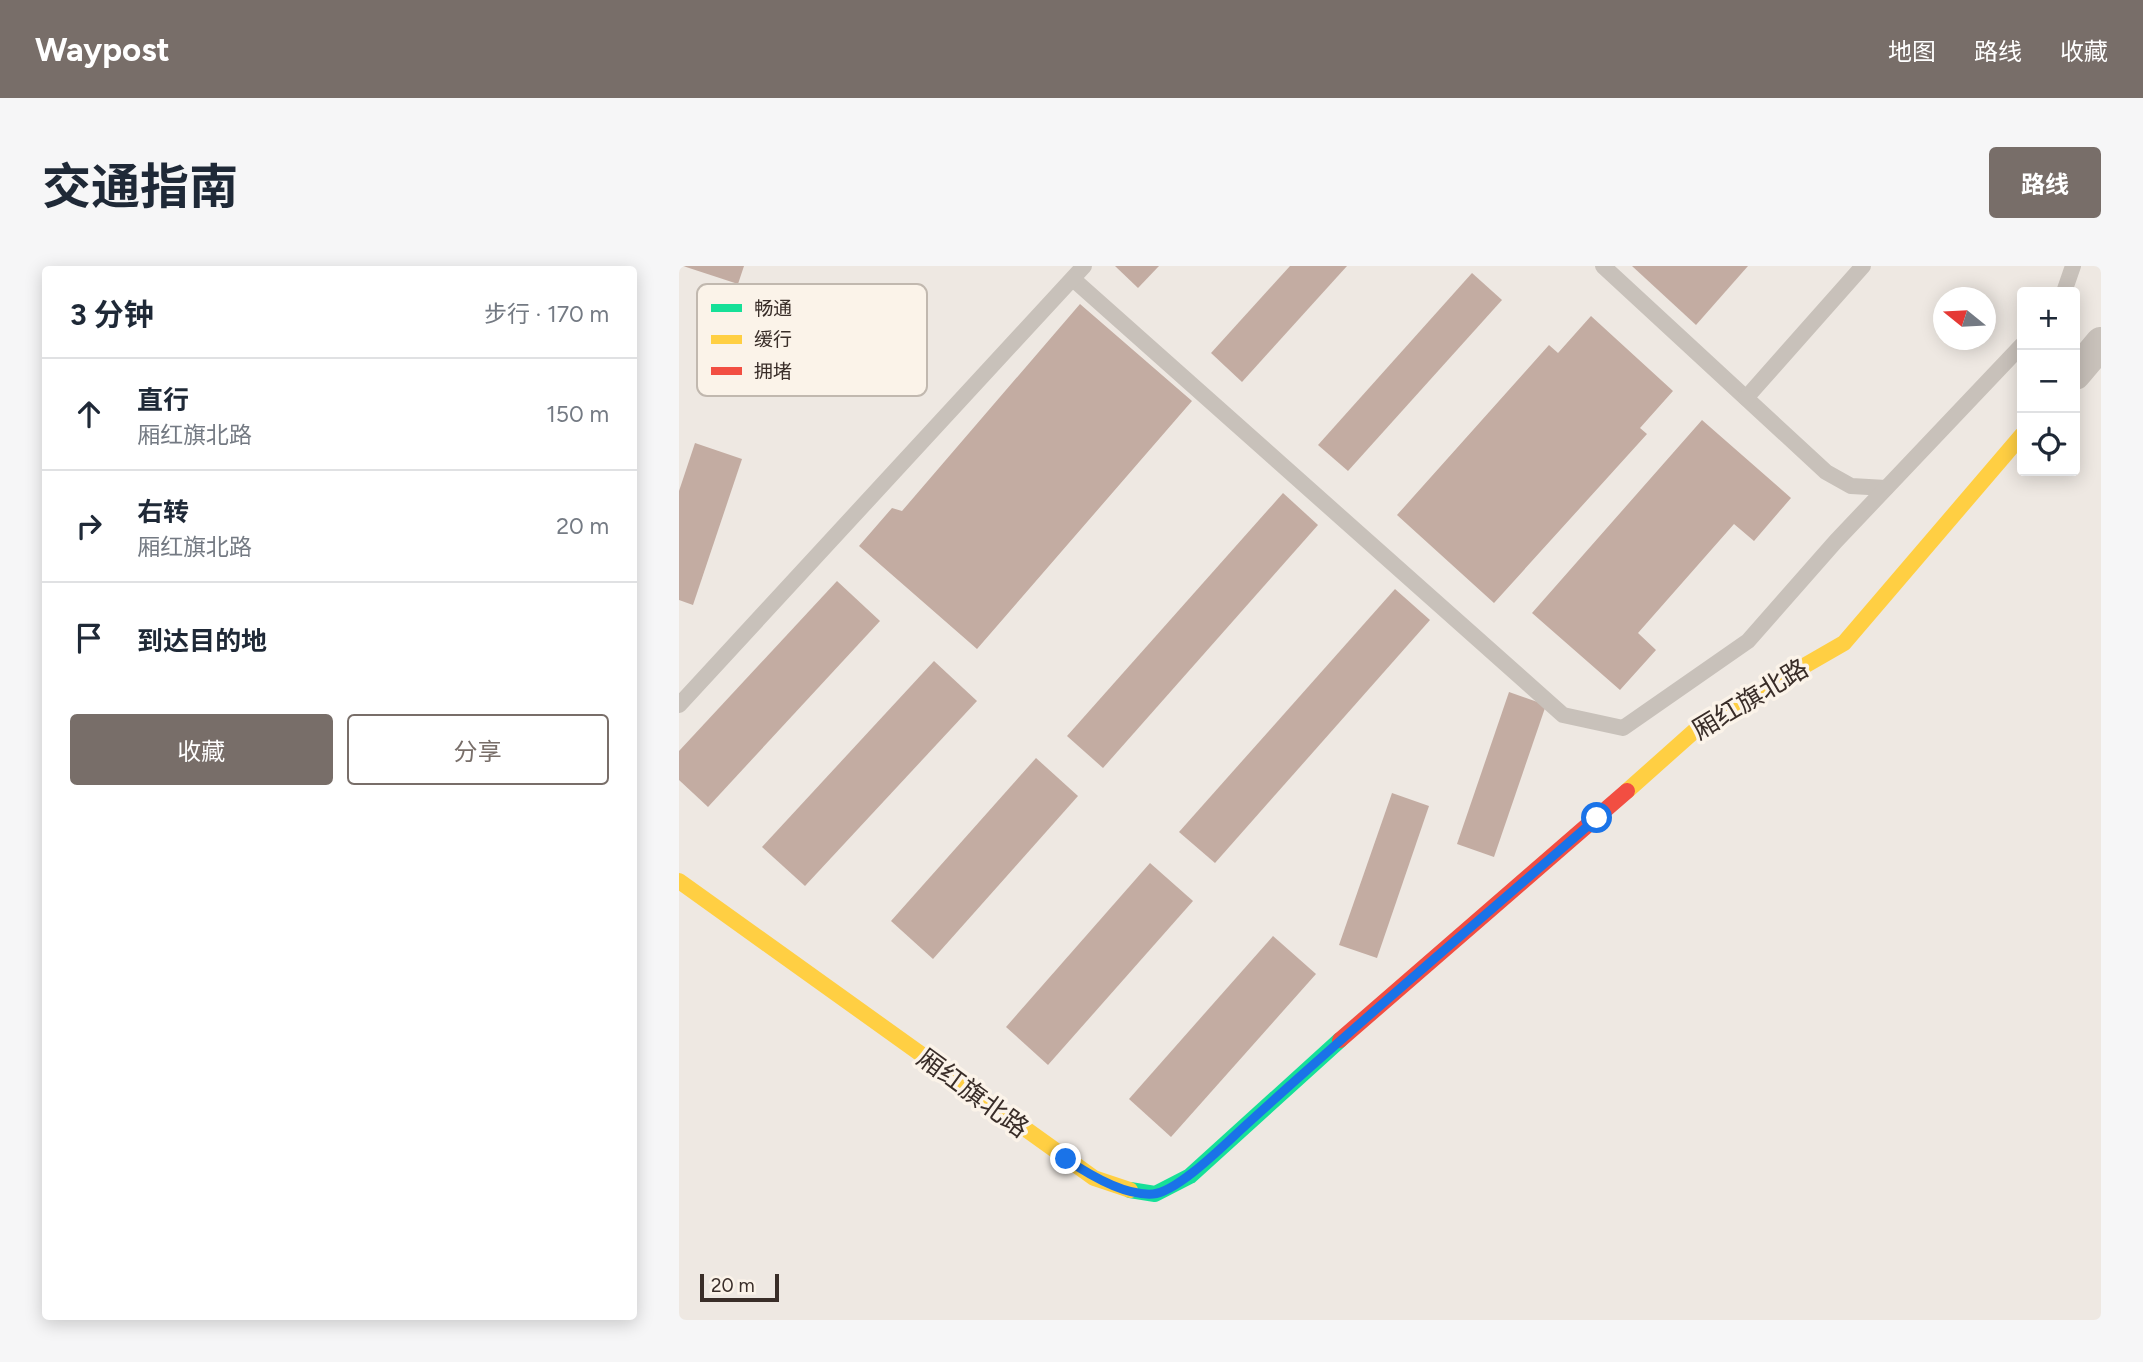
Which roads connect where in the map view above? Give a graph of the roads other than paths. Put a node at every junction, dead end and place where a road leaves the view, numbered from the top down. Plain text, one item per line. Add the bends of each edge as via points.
1 (1084, 266) edge
2 (1602, 266) edge
3 (1863, 266) edge
4 (2073, 266) edge
5 (1073, 279) junction
6 (2066, 287) edge
7 (2101, 343) edge
8 (2017, 350) edge
9 (2080, 368) edge
10 (1746, 398) junction
11 (2017, 441) edge
12 (1886, 488) junction
13 (679, 705) edge
14 (679, 881) edge

1 - 5 lane
2 - 10 lane
3 - 10 lane
4 - 6 lane
5 - 12 lane via 1563,715 1623,728 1748,641
5 - 13 lane
7 - 9 street
8 - 12 lane
10 - 12 lane via 1826,472 1851,486
11 - 14 street, 厢红旗北路 via 1844,643 1700,726 1190,1176 1154,1194 1094,1178

